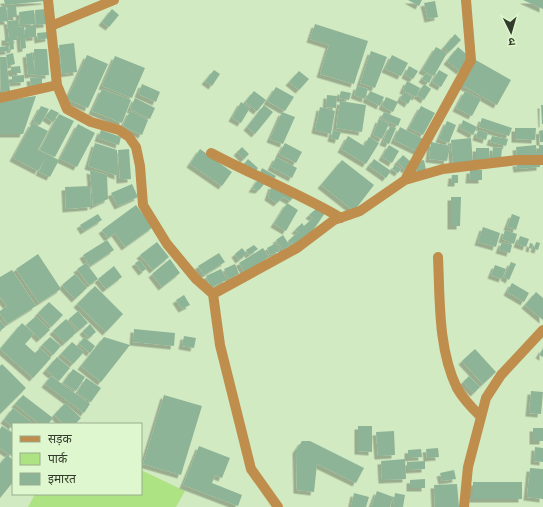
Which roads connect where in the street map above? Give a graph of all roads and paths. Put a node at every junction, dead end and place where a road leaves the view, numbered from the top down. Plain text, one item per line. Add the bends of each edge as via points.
1 (48, 0) edge
2 (114, 0) edge
3 (466, 0) edge
4 (51, 26) junction
5 (57, 85) junction
6 (0, 98) edge
7 (211, 153) dead end
8 (543, 160) edge
9 (405, 180) junction
10 (341, 218) junction
11 (438, 257) dead end
12 (213, 294) junction
13 (543, 330) edge
14 (481, 417) junction
15 (278, 507) edge
16 (464, 507) edge

1 - 4 street
2 - 4 street
3 - 9 street via 471,60
4 - 5 street
5 - 6 street
5 - 12 street via 67,109 90,122 119,130 136,146 143,205 167,244
7 - 10 street via 271,184 309,199
8 - 9 street via 517,160 442,169
9 - 10 street via 360,211
10 - 12 street via 334,220 298,248
11 - 14 street via 442,330 449,366 458,389
12 - 15 street via 223,359 251,469
13 - 14 street via 501,375 486,398
14 - 16 street via 468,467

